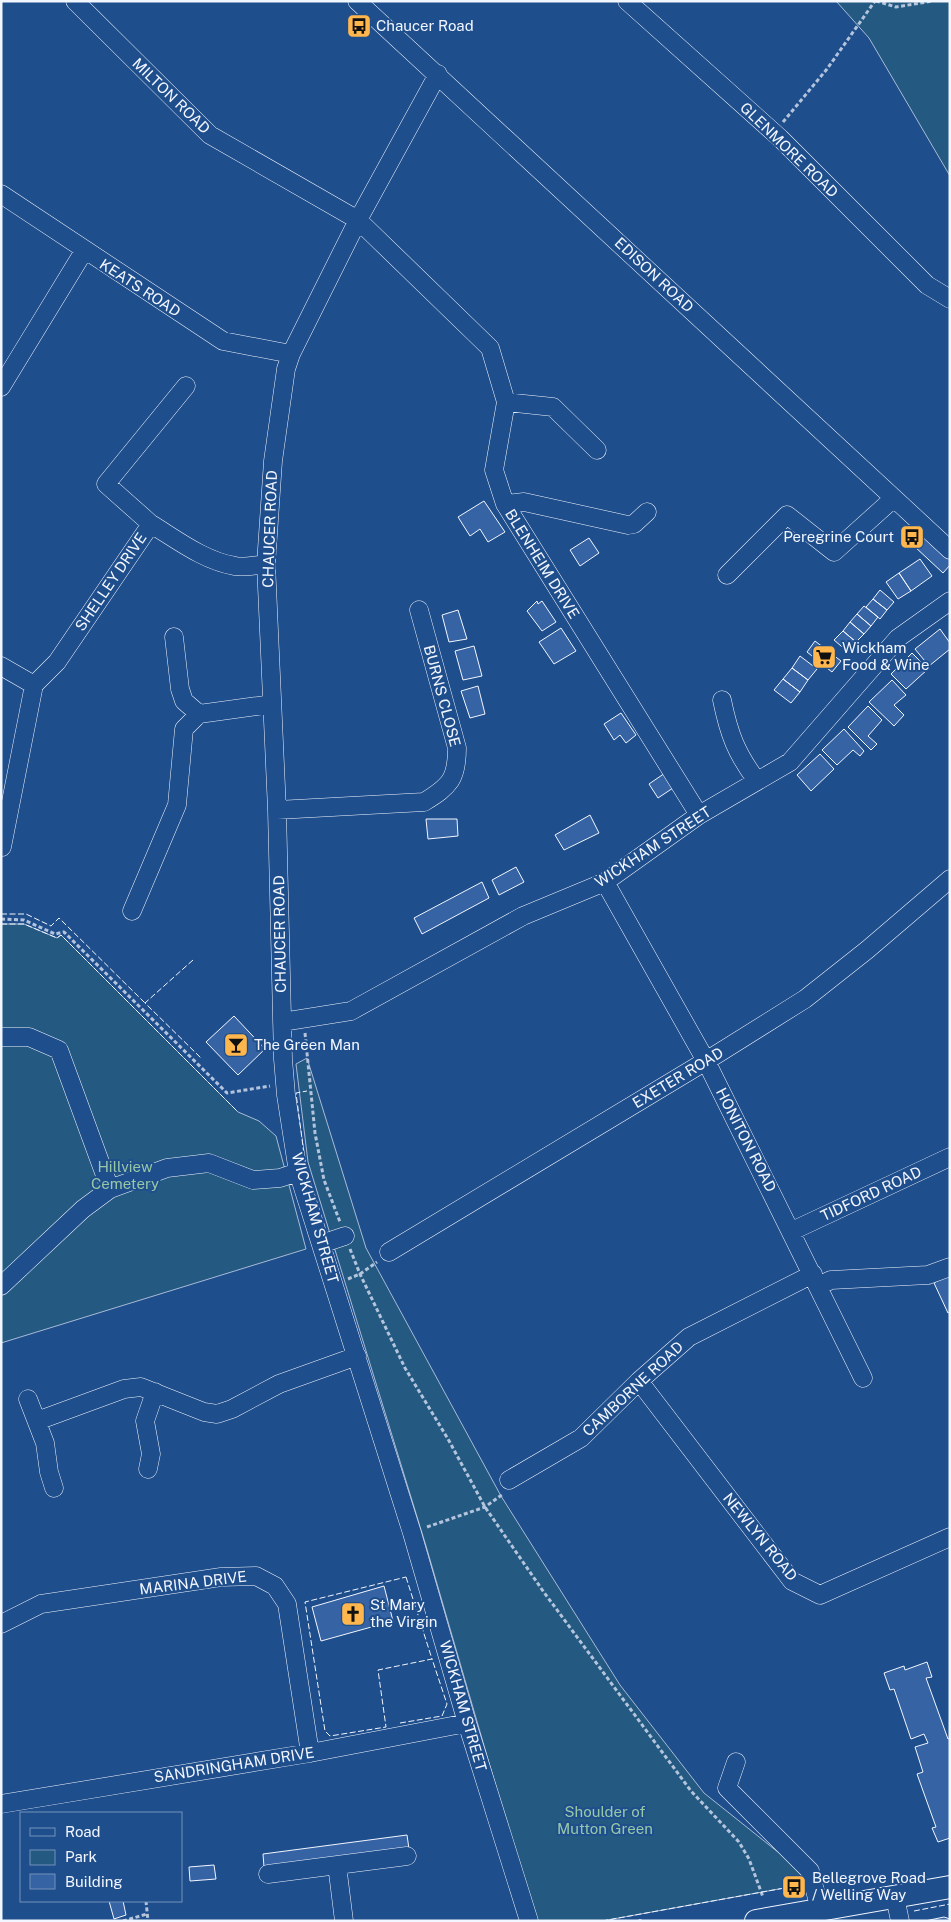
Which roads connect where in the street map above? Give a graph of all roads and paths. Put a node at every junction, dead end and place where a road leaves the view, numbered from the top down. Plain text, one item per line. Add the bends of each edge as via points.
1 (75, 1) edge
2 (357, 1) edge
3 (627, 1) edge
4 (875, 1) edge
5 (933, 1) edge
6 (438, 74) junction
7 (774, 133) junction
8 (1, 194) edge
9 (358, 220) junction
10 (84, 251) junction
11 (950, 299) edge
12 (291, 354) junction
13 (186, 386) dead end
14 (1, 387) edge
15 (506, 402) junction
16 (597, 450) dead end
17 (894, 498) junction
18 (504, 504) junction
19 (647, 512) dead end
20 (151, 524) junction
21 (950, 550) edge
22 (266, 564) junction
23 (727, 575) dead end
24 (950, 601) edge
25 (419, 610) dead end
26 (174, 637) dead end
27 (1, 666) edge
28 (34, 685) junction
29 (722, 700) dead end
30 (272, 704) junction
31 (200, 714) junction
32 (757, 781) junction
33 (7, 791) edge
34 (277, 810) junction
35 (699, 815) junction
36 (2, 847) edge
37 (950, 879) edge
38 (605, 882) junction
39 (132, 911) dead end
40 (1, 919) edge
41 (303, 1020) junction
42 (282, 1022) junction
43 (1, 1037) edge
44 (706, 1062) junction
45 (274, 1086) dead end
46 (950, 1157) edge
47 (298, 1172) junction
48 (110, 1190) junction
49 (792, 1231) junction
50 (345, 1236) junction
51 (321, 1244) junction
52 (389, 1252) dead end
53 (373, 1266) dead end
54 (950, 1267) edge
55 (360, 1274) junction
56 (815, 1280) junction
57 (334, 1285) junction
58 (1, 1286) edge
59 (357, 1356) junction
60 (863, 1378) dead end
61 (639, 1381) junction
62 (155, 1392) junction
63 (28, 1399) dead end
64 (37, 1421) junction
65 (148, 1469) dead end
66 (510, 1480) joint
67 (54, 1488) dead end
68 (485, 1507) junction
69 (412, 1532) junction
70 (950, 1537) edge
71 (1, 1624) edge
72 (467, 1723) junction
73 (310, 1753) junction
74 (736, 1762) dead end
75 (1, 1804) edge
76 (407, 1856) dead end
77 (337, 1865) junction
78 (268, 1874) dead end
79 (950, 1887) edge
80 (895, 1897) junction
81 (762, 1898) dead end
82 (146, 1902) edge
83 (147, 1914) junction
84 (808, 1914) edge
85 (123, 1921) edge
86 (148, 1921) edge
87 (344, 1921) edge
88 (529, 1921) edge
89 (756, 1921) edge
90 (900, 1921) edge

1 - 9 street, MILTON ROAD via 210,135
2 - 6 street, EDISON ROAD
3 - 7 street, GLENMORE ROAD
4 - 5 path via 896,7
4 - 7 path via 827,69
6 - 9 street, CHAUCER ROAD
6 - 17 street, EDISON ROAD
7 - 11 street, GLENMORE ROAD via 927,285
8 - 10 street, KEATS ROAD
9 - 12 street, CHAUCER ROAD
9 - 15 street, BLENHEIM DRIVE via 490,348
10 - 12 street, KEATS ROAD via 223,341
10 - 14 street
12 - 22 street, CHAUCER ROAD via 273,461
13 - 20 street via 106,484
15 - 16 street via 553,406
15 - 18 street, BLENHEIM DRIVE via 494,470
17 - 21 street, EDISON ROAD
17 - 23 street via 834,552 787,515
18 - 19 street via 531,503 628,525 634,524
18 - 35 street, BLENHEIM DRIVE
20 - 22 street, SHELLEY DRIVE via 196,552 226,564
20 - 28 street, SHELLEY DRIVE via 57,662
22 - 30 street, CHAUCER ROAD
24 - 32 street, WICKHAM STREET via 898,638 790,762
25 - 34 street, BURNS CLOSE via 457,748 457,768 444,790 424,802
26 - 31 street via 184,702
27 - 28 street
28 - 33 street
29 - 32 street via 729,732 743,762
30 - 31 street
30 - 34 street, CHAUCER ROAD
31 - 39 street via 184,729 177,805
32 - 35 street, WICKHAM STREET
33 - 36 street
34 - 42 street, CHAUCER ROAD
35 - 38 street, WICKHAM STREET
37 - 44 street, EXETER ROAD via 805,999
38 - 41 street, WICKHAM STREET via 523,916 351,1011
38 - 44 street, HONITON ROAD
40 - 45 path via 24,920 55,934 64,932 227,1093
41 - 42 street, WICKHAM STREET
41 - 50 path via 315,1133 324,1180
42 - 47 street, WICKHAM STREET via 286,1095
43 - 48 street via 29,1037 59,1050
44 - 49 street, HONITON ROAD
44 - 52 street, EXETER ROAD
46 - 49 street, TIDFORD ROAD
47 - 48 street via 280,1178 253,1180 209,1163 167,1168
47 - 51 street, WICKHAM STREET
48 - 58 street via 83,1209
49 - 56 street, HONITON ROAD
50 - 51 street
50 - 55 path
51 - 57 street, WICKHAM STREET
53 - 55 path
54 - 56 street, CAMBORNE ROAD via 928,1275
55 - 57 path
55 - 68 path via 406,1368
56 - 60 street, HONITON ROAD
56 - 61 street, CAMBORNE ROAD via 689,1337
57 - 59 street, WICKHAM STREET
59 - 62 street via 303,1375 217,1414
59 - 69 street, WICKHAM STREET
61 - 66 street, CAMBORNE ROAD via 581,1438
61 - 70 street, NEWLYN ROAD via 786,1574 799,1585 820,1595
62 - 64 street via 140,1387 124,1389
62 - 65 street via 145,1421 151,1454
63 - 64 street
64 - 67 street
66 - 68 path via 501,1496
68 - 69 path
68 - 81 path via 691,1791 739,1842 749,1859
69 - 72 street, WICKHAM STREET
71 - 73 street, MARINA DRIVE via 41,1604 221,1577 256,1576 275,1586 287,1604
72 - 73 street, SANDRINGHAM DRIVE
72 - 88 street, WICKHAM STREET
73 - 75 street, SANDRINGHAM DRIVE
74 - 84 street via 727,1788 810,1871
76 - 77 street
77 - 78 street
77 - 87 street
79 - 80 main road
80 - 84 main road
80 - 90 street
82 - 83 path
83 - 85 path
83 - 86 path
84 - 89 main road

